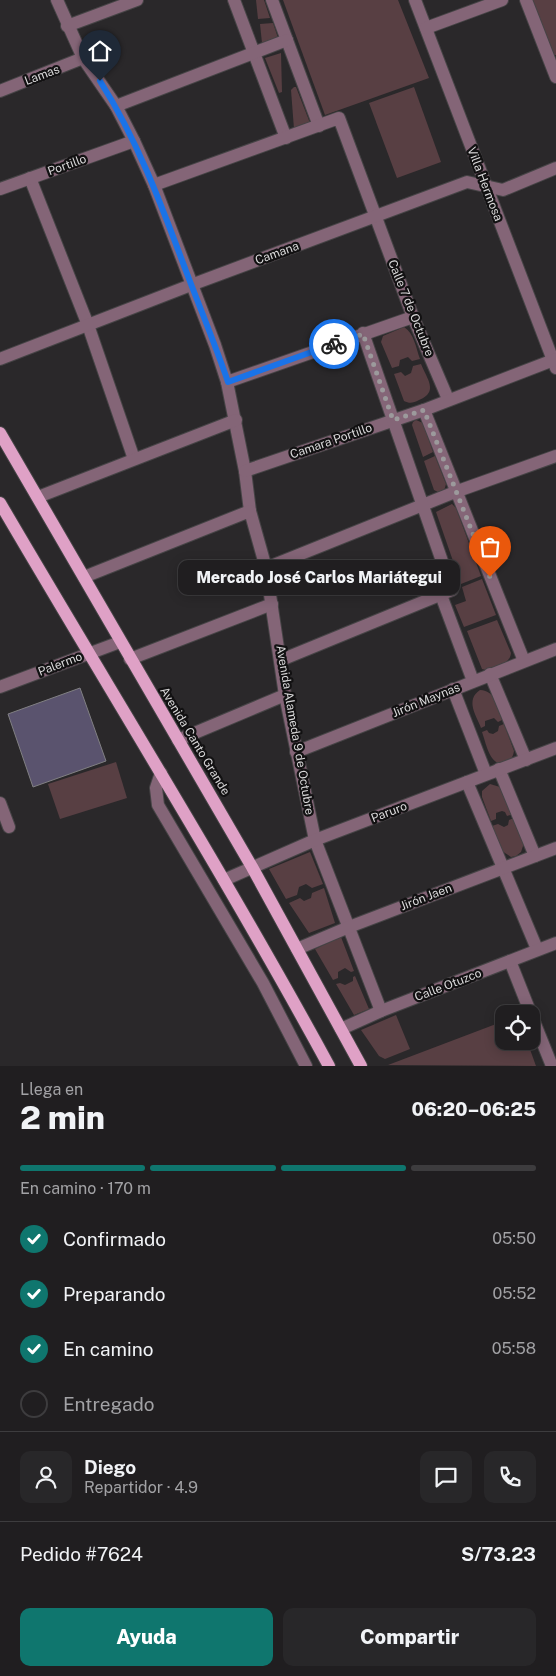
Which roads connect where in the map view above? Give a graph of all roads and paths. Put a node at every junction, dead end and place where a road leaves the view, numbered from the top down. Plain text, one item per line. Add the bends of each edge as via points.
1 (57, 0) edge
2 (137, 0) edge
3 (234, 0) edge
4 (272, 0) edge
5 (415, 0) edge
6 (502, 0) edge
7 (526, 0) edge
8 (67, 26) junction
9 (426, 28) junction
10 (288, 40) junction
11 (254, 52) junction
12 (83, 58) junction
13 (553, 60) edge
14 (556, 77) edge
15 (0, 91) edge
16 (116, 106) junction
17 (319, 126) junction
18 (286, 138) junction
19 (134, 141) junction
20 (556, 168) edge
21 (30, 178) junction
22 (154, 185) junction
23 (485, 186) junction
24 (0, 189) edge
25 (376, 216) junction
26 (191, 285) junction
27 (413, 317) junction
28 (88, 325) junction
29 (363, 334) junction
30 (0, 359) edge
31 (555, 362) edge
32 (228, 382) junction
33 (448, 400) junction
34 (424, 410) junction
35 (236, 420) junction
36 (393, 420) junction
37 (0, 433) edge
38 (556, 456) edge
39 (134, 460) junction
40 (245, 471) junction
41 (455, 492) junction
42 (38, 497) junction
43 (0, 503) edge
44 (424, 505) junction
45 (250, 511) junction
46 (266, 568) junction
47 (84, 577) junction
48 (441, 595) junction
49 (272, 604) junction
50 (120, 642) junction
51 (556, 649) edge
52 (88, 654) junction
53 (130, 659) junction
54 (281, 660) junction
55 (524, 661) junction
56 (490, 674) junction
57 (473, 681) junction
58 (0, 687) edge
59 (453, 689) junction
60 (285, 695) junction
61 (178, 740) junction
62 (556, 748) edge
63 (296, 752) junction
64 (526, 760) junction
65 (499, 769) junction
66 (161, 773) junction
67 (486, 774) junction
68 (468, 782) junction
69 (0, 803) edge
70 (9, 827) dead end
71 (315, 840) junction
72 (556, 848) edge
73 (535, 856) junction
74 (252, 867) junction
75 (502, 868) junction
76 (224, 880) junction
77 (349, 927) junction
78 (556, 943) edge
79 (297, 949) junction
80 (538, 950) junction
81 (510, 961) junction
82 (527, 1005) edge
83 (381, 1011) junction
84 (341, 1029) junction
85 (540, 1036) edge
86 (306, 1066) edge
87 (329, 1066) edge
88 (361, 1066) edge
89 (552, 1066) edge

1 - 8 street, Avenida Alameda 9 de Octubre
2 - 8 street
3 - 11 street
4 - 10 street
5 - 9 street, Villa Hermosa
6 - 9 street
7 - 13 street
8 - 12 street, Avenida Alameda 9 de Octubre
9 - 23 street, Villa Hermosa
10 - 11 street
10 - 17 street
11 - 16 street
11 - 18 street
12 - 15 street, Lamas
12 - 16 street, Avenida Alameda 9 de Octubre
13 - 14 street
16 - 19 street, Avenida Alameda 9 de Octubre
17 - 18 street
17 - 25 street, Calle 7 de Octubre via 339,118
18 - 22 street
19 - 21 street, Portillo
19 - 22 street, Avenida Alameda 9 de Octubre
20 - 23 street, Camana via 503,190
21 - 24 street, Portillo
21 - 28 street
22 - 26 street, Avenida Alameda 9 de Octubre
23 - 25 street, Camana via 467,182
23 - 31 street, Villa Hermosa
25 - 26 street, Camana
25 - 27 street, Calle 7 de Octubre
26 - 28 street, Camana
26 - 32 street, Avenida Alameda 9 de Octubre
27 - 29 street
27 - 33 street, Calle 7 de Octubre
28 - 30 street, Camana
28 - 39 street
29 - 32 street
29 - 36 street
31 - 33 street, Camara Portillo
32 - 35 street, Avenida Alameda 9 de Octubre
33 - 34 street, Camara Portillo
34 - 36 street, Camara Portillo
34 - 41 street
35 - 39 street
35 - 40 street, Avenida Alameda 9 de Octubre
36 - 40 street, Camara Portillo
36 - 44 street
37 - 42 main road, Avenida Canto Grande
38 - 41 street
39 - 42 street
40 - 45 street, Avenida Alameda 9 de Octubre
41 - 44 street
41 - 55 street
42 - 47 main road, Avenida Canto Grande
43 - 52 main road
44 - 46 street
44 - 48 street via 452,590
45 - 46 street, Avenida Alameda 9 de Octubre
45 - 47 street
46 - 49 street, Avenida Alameda 9 de Octubre
47 - 50 main road, Avenida Canto Grande
48 - 54 street
48 - 57 street
49 - 53 street
49 - 54 street, Avenida Alameda 9 de Octubre
50 - 52 street, Palermo
50 - 53 main road, Avenida Canto Grande
51 - 55 street, Jirón Maynas
52 - 58 street, Palermo
52 - 66 main road
53 - 61 main road, Avenida Canto Grande
54 - 60 street, Avenida Alameda 9 de Octubre
55 - 56 street, Jirón Maynas
56 - 57 street, Jirón Maynas
56 - 64 street
57 - 59 street, Jirón Maynas
59 - 63 street, Jirón Maynas
59 - 67 street
60 - 61 street
60 - 63 street, Avenida Alameda 9 de Octubre
61 - 74 main road, Avenida Canto Grande
62 - 64 street, Paruro
63 - 71 street, Avenida Alameda 9 de Octubre
64 - 65 street, Paruro
65 - 67 street, Paruro
65 - 73 street
66 - 76 main road
66 - 86 street via 156,788 158,805 263,983
67 - 68 street, Paruro
68 - 71 street, Paruro
68 - 75 street
69 - 70 street
71 - 74 street, Paruro
71 - 77 street, Avenida Alameda 9 de Octubre
72 - 73 street, Jirón Jaen
73 - 75 street, Jirón Jaen
74 - 76 street, Paruro
74 - 79 main road, Avenida Canto Grande
75 - 77 street, Jirón Jaen
75 - 80 street
76 - 87 main road
77 - 79 street, Jirón Jaen
77 - 83 street, Avenida Alameda 9 de Octubre
78 - 80 street, Calle Otuzco
79 - 84 main road, Avenida Canto Grande
80 - 81 street, Calle Otuzco
81 - 82 street
81 - 83 street, Calle Otuzco
83 - 84 street, Calle Otuzco
84 - 88 main road, Avenida Canto Grande
85 - 89 street

